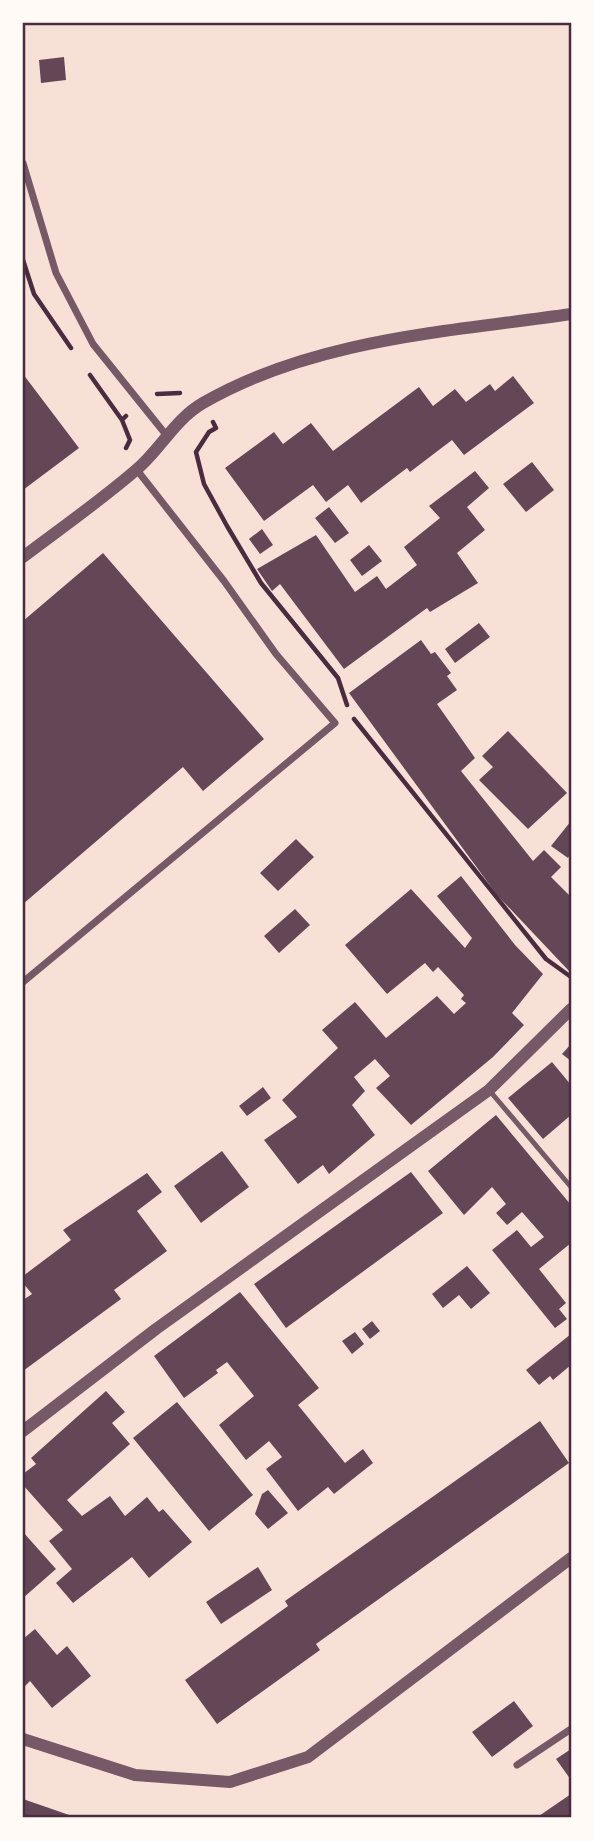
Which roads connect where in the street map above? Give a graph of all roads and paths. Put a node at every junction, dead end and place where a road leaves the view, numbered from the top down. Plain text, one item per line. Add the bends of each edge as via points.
1 (23, 163) edge
2 (571, 314) edge
3 (202, 403) junction
4 (122, 420) dead end
5 (167, 436) junction
6 (124, 452) dead end
7 (137, 470) junction
8 (23, 557) edge
9 (571, 978) edge
10 (23, 982) edge
11 (571, 1009) edge
12 (489, 1090) junction
13 (571, 1187) edge
14 (23, 1431) edge
15 (571, 1558) edge
16 (571, 1729) edge
17 (23, 1739) edge
18 (517, 1765) dead end

1 - 5 street via 55,273 93,344
2 - 3 street via 342,348
3 - 5 street
3 - 9 path via 216,428 196,452 204,484 261,583 338,678 362,734 547,959
4 - 6 path via 130,440
5 - 7 street
7 - 8 street
7 - 10 street via 276,654 335,723
11 - 12 street
12 - 13 lane
12 - 14 street via 156,1329
15 - 17 street via 308,1757 230,1783 135,1776
16 - 18 street

